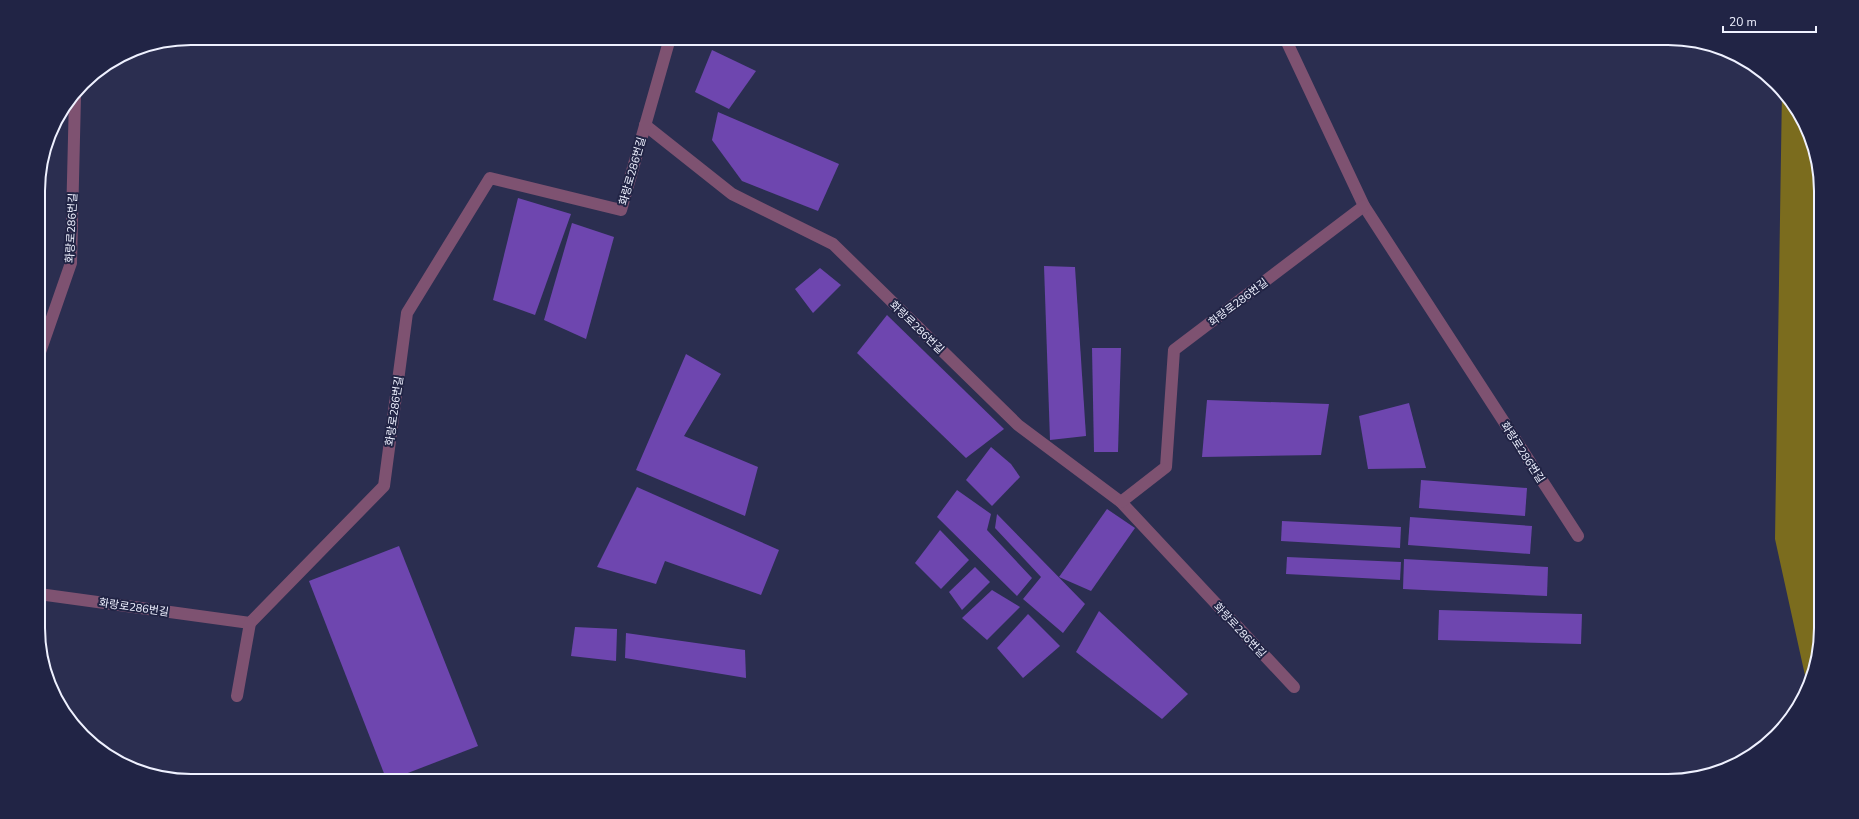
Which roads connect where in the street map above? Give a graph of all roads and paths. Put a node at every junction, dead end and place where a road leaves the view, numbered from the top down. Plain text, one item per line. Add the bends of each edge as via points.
1 (668, 45) edge
2 (1288, 45) edge
3 (75, 102) edge
4 (645, 125) junction
5 (1364, 206) junction
6 (45, 338) edge
7 (1121, 502) junction
8 (1578, 536) dead end
9 (45, 595) edge
10 (250, 623) junction
11 (1294, 687) dead end
12 (237, 696) dead end

1 - 4 street, 화랑로286번길
2 - 5 street, 화랑로286번길
3 - 6 street, 화랑로286번길 via 71,264
4 - 7 street, 화랑로286번길 via 732,194 833,244 1018,425
4 - 10 street, 화랑로286번길 via 621,210 490,178 407,313 384,486
5 - 7 street, 화랑로286번길 via 1174,350 1166,467
5 - 8 street, 화랑로286번길
7 - 11 street, 화랑로286번길
9 - 10 street, 화랑로286번길
10 - 12 street

